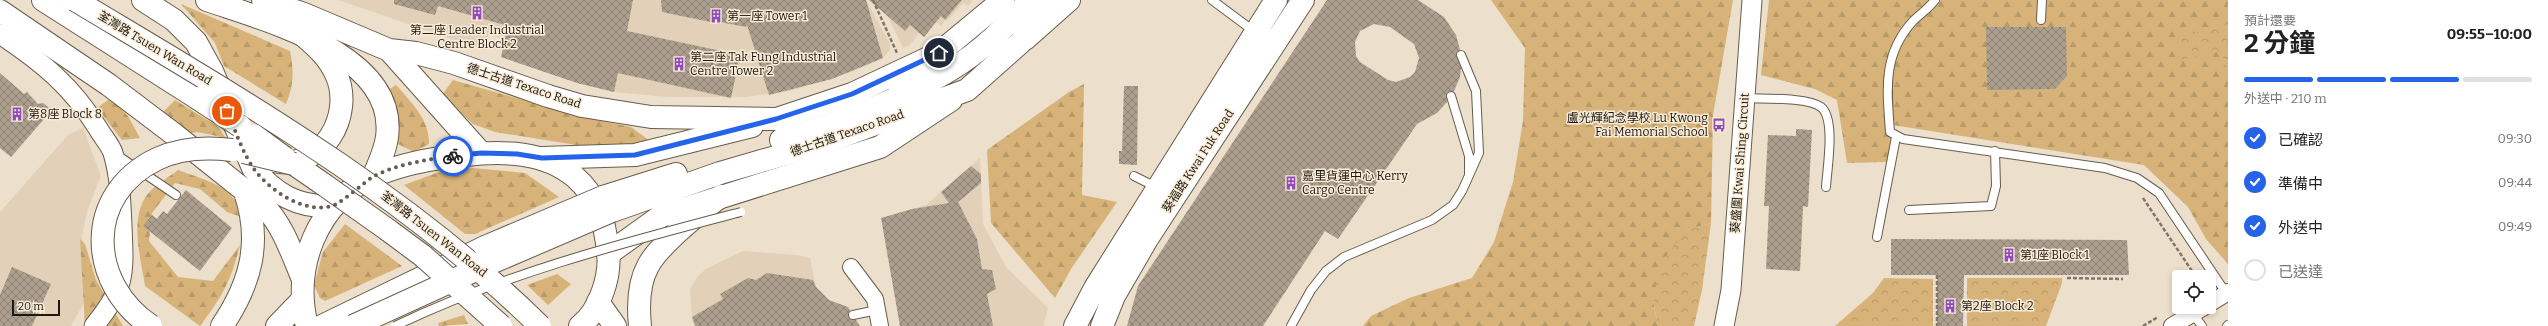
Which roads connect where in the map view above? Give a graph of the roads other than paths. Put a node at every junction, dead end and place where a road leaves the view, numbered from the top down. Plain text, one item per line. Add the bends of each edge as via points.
1 (42, 0) edge
2 (76, 0) edge
3 (143, 0) edge
4 (207, 0) edge
5 (263, 0) edge
6 (1003, 0) edge
7 (1030, 0) edge
8 (1047, 0) edge
9 (1069, 0) edge
10 (1212, 0) edge
11 (1276, 0) edge
12 (1302, 0) edge
13 (1752, 0) edge
14 (1935, 0) edge
15 (2042, 0) edge
16 (302, 7) edge
17 (0, 11) edge
18 (2041, 20) dead end
19 (1256, 33) junction
20 (0, 34) edge
21 (304, 36) junction
22 (1021, 42) junction
23 (389, 50) junction
24 (939, 53) junction
25 (1462, 56) dead end
26 (967, 90) junction
27 (1451, 96) dead end
28 (1745, 98) junction
29 (883, 113) junction
30 (776, 119) junction
31 (1896, 137) junction
32 (241, 144) junction
33 (1995, 151) junction
34 (113, 152) junction
35 (481, 153) junction
36 (542, 158) junction
37 (294, 164) junction
38 (1469, 175) junction
39 (1134, 176) dead end
40 (373, 177) junction
41 (1826, 187) dead end
42 (1159, 189) junction
43 (245, 192) junction
44 (176, 195) dead end
45 (721, 196) junction
46 (607, 204) junction
47 (333, 206) junction
48 (1909, 210) dead end
49 (741, 212) dead end
50 (1877, 237) dead end
51 (608, 254) junction
52 (851, 267) dead end
53 (302, 277) junction
54 (2227, 293) edge
55 (302, 300) junction
56 (2216, 300) edge
57 (598, 302) junction
58 (877, 310) junction
59 (854, 315) dead end
60 (2199, 316) edge
61 (94, 326) edge
62 (151, 326) edge
63 (222, 326) edge
64 (277, 326) edge
65 (307, 326) edge
66 (322, 326) edge
67 (353, 326) edge
68 (395, 326) edge
69 (501, 326) edge
70 (540, 326) edge
71 (580, 326) edge
72 (615, 326) edge
73 (640, 326) edge
74 (880, 326) edge
75 (1076, 326) edge
76 (1102, 326) edge
77 (1291, 326) edge
78 (1724, 326) edge
79 (2172, 326) edge

1 - 37 main road, 荃灣路 Tsuen Wan Road, bridge via 116,45
2 - 70 main road, 荃灣路 Tsuen Wan Road, bridge via 255,108 349,169 444,239 511,297
3 - 32 main road via 158,8 187,31 212,71
4 - 21 main road
5 - 16 main road, 德士古道 Texaco Road
6 - 24 main road, 德士古道 Texaco Road
7 - 29 main road via 1004,29 951,70
8 - 22 main road
9 - 22 main road, 德士古道 Texaco Road
10 - 19 lane
11 - 19 main road, 葵福路 Kwai Fuk Road
12 - 76 main road, 葵福路 Kwai Fuk Road via 1146,239 1121,284
13 - 28 street, 葵盛圍 Kwai Shing Circuit
14 - 31 lane via 1913,21 1896,44 1888,73 1890,132
15 - 18 lane
16 - 23 main road, 德士古道 Texaco Road
17 - 43 main road via 109,85
19 - 42 main road, 葵福路 Kwai Fuk Road
20 - 34 street via 36,58 65,83 87,111
21 - 32 main road via 316,46 336,74 342,102 341,116 336,128 328,141 317,151 296,161 269,160
21 - 40 main road via 339,55 365,74 376,86 384,102 387,137
22 - 26 main road, 德士古道 Texaco Road
23 - 30 main road, 德士古道 Texaco Road via 416,53 454,63 548,96 614,113 651,117
23 - 35 main road
24 - 29 main road
24 - 30 main road, 德士古道 Texaco Road via 852,94
25 - 38 lane via 1476,91 1479,153
26 - 29 main road, 德士古道 Texaco Road
26 - 45 main road, 德士古道 Texaco Road via 880,147
27 - 38 lane via 1469,156
28 - 41 lane via 1808,102 1821,107 1827,116 1829,127
28 - 78 street, 葵盛圍 Kwai Shing Circuit via 1731,290
29 - 46 main road, 德士古道 Texaco Road via 840,122 716,161
29 - 46 main road, 德士古道 Texaco Road via 824,144
30 - 36 main road via 635,155
31 - 33 lane
31 - 50 lane
32 - 47 main road via 262,180 288,198 312,207
33 - 48 lane via 1996,186 1990,206
33 - 54 lane via 2105,168 2137,178 2159,193
34 - 44 lane
34 - 61 street via 121,200 121,285 115,286 109,308
35 - 36 main road
35 - 40 main road via 423,161
36 - 51 main road via 564,169 587,190 600,208
37 - 62 main road, bridge via 232,150 190,150 157,159 137,172 124,185 113,203 104,228 104,264 119,296 132,312
37 - 69 main road, 荃灣路 Tsuen Wan Road, bridge via 423,256
38 - 77 lane via 1453,205 1432,220 1344,257 1326,271 1310,290
39 - 42 lane
40 - 47 main road
42 - 75 main road, 葵福路 Kwai Fuk Road via 1095,288
43 - 53 main road via 276,219
43 - 63 main road via 253,220 253,257 243,288
45 - 51 main road, 德士古道 Texaco Road via 661,216
45 - 73 main road via 672,238 648,265 640,289
46 - 66 main road, bridge via 485,247
46 - 67 main road, bridge via 493,262
47 - 53 main road via 316,233
49 - 68 lane, bridge via 600,249 502,281
51 - 57 main road via 606,277
52 - 58 street via 875,299
53 - 55 main road
54 - 56 street
55 - 64 main road
55 - 65 main road
57 - 71 main road
57 - 72 main road
58 - 59 lane
58 - 74 street
60 - 79 street

